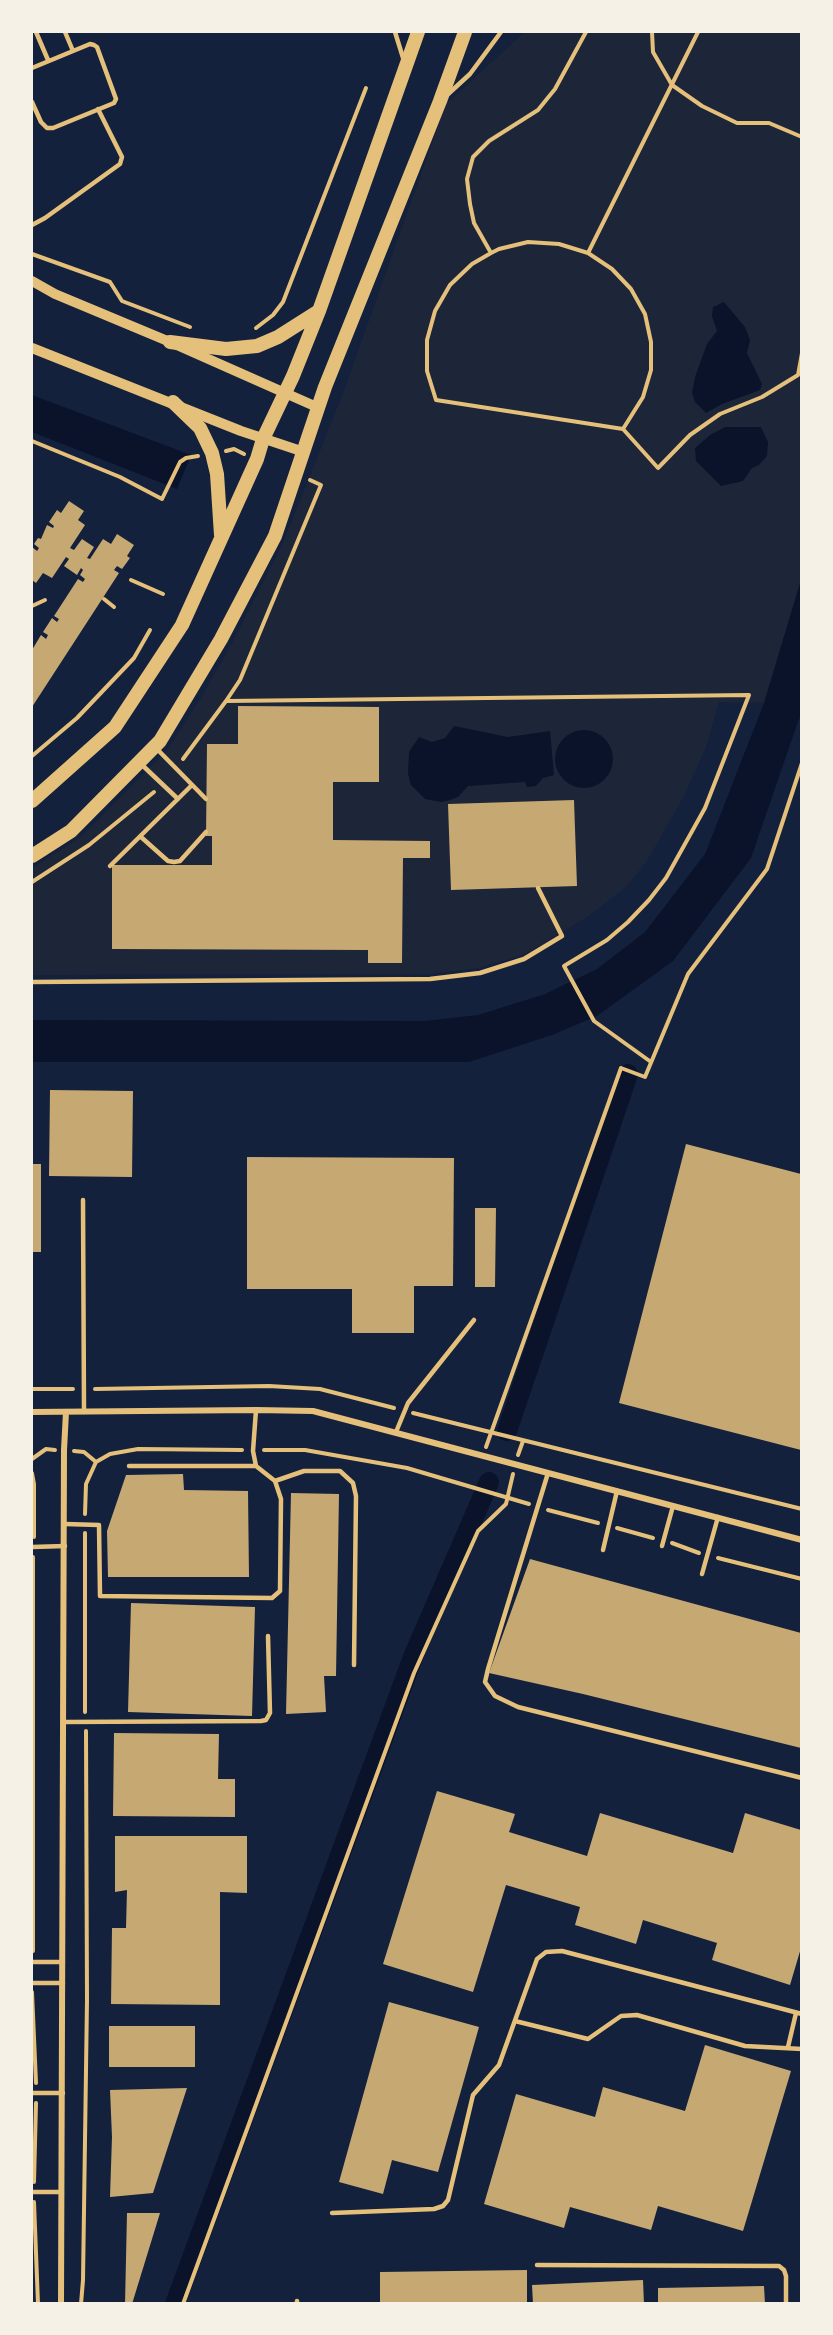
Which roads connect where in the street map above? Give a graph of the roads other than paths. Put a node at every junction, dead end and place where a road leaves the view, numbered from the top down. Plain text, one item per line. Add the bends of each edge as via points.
1 (36, 32) edge
2 (65, 32) edge
3 (395, 32) edge
4 (418, 32) edge
5 (465, 32) edge
6 (501, 32) edge
7 (73, 51) junction
8 (48, 60) junction
9 (406, 66) junction
10 (32, 68) edge
11 (440, 101) junction
12 (32, 102) edge
13 (98, 109) junction
14 (32, 225) edge
15 (32, 282) edge
16 (319, 311) junction
17 (170, 342) junction
18 (32, 348) edge
19 (285, 393) junction
20 (173, 402) junction
21 (319, 408) junction
22 (263, 439) junction
23 (304, 453) junction
24 (221, 537) junction
25 (154, 747) junction
26 (139, 761) junction
27 (192, 785) junction
28 (178, 799) junction
29 (206, 799) dead end
30 (32, 801) edge
31 (206, 832) dead end
32 (141, 837) junction
33 (32, 856) edge
34 (110, 866) dead end
35 (538, 888) dead end
36 (32, 982) edge
37 (83, 1200) dead end
38 (474, 1320) dead end
39 (256, 1410) junction
40 (32, 1412) edge
41 (66, 1412) junction
42 (84, 1412) junction
43 (396, 1432) junction
44 (129, 1466) dead end
45 (256, 1466) junction
46 (548, 1473) junction
47 (275, 1481) junction
48 (616, 1491) junction
49 (673, 1506) junction
50 (717, 1517) junction
51 (65, 1524) junction
52 (801, 1540) edge
53 (663, 1544) road end
54 (65, 1546) junction
55 (32, 1547) edge
56 (603, 1550) dead end
57 (702, 1574) dead end
58 (268, 1636) dead end
59 (354, 1665) dead end
60 (64, 1722) junction
61 (801, 1778) edge
62 (32, 1962) edge
63 (63, 1962) junction
64 (32, 1983) edge
65 (63, 1983) junction
66 (799, 2013) edge
67 (515, 2021) junction
68 (788, 2047) junction
69 (801, 2049) edge
70 (34, 2093) edge
71 (63, 2093) junction
72 (33, 2192) edge
73 (62, 2192) junction
74 (332, 2213) dead end
75 (537, 2265) dead end
76 (61, 2304) edge
77 (786, 2304) edge

1 - 8 lane
2 - 7 lane
3 - 9 lane
4 - 9 main road
5 - 11 main road
6 - 11 lane via 470,74
7 - 8 lane
7 - 13 lane via 90,44 97,47 116,99
8 - 10 lane
9 - 16 main road
11 - 21 main road
12 - 13 lane via 46,128
13 - 14 lane via 122,156 120,164
15 - 17 street
16 - 17 main road via 256,346 226,349
16 - 19 main road
17 - 19 street
18 - 20 street
19 - 21 street
19 - 22 main road
20 - 22 street
20 - 24 main road via 200,428 212,453
21 - 23 main road
22 - 23 street
22 - 24 main road
23 - 25 main road via 275,536 221,639
24 - 30 main road via 182,625 115,727
25 - 26 main road
25 - 27 lane
26 - 28 lane
26 - 33 main road via 71,831
27 - 28 lane
27 - 29 lane
28 - 32 lane
31 - 32 lane via 180,861 174,862
32 - 34 lane
35 - 36 lane via 562,936 524,959 480,973 430,979
37 - 42 lane
38 - 43 lane via 408,1403
39 - 42 street
39 - 43 street via 313,1411
39 - 45 lane
40 - 41 street
41 - 42 street
41 - 51 street
43 - 46 street
44 - 45 lane
45 - 47 lane
46 - 48 street
46 - 61 lane via 488,1669 485,1682 495,1696 518,1707
47 - 51 lane via 281,1499 280,1591 272,1598 100,1596 99,1525
47 - 59 lane via 304,1472 340,1471 353,1482
48 - 49 street
48 - 56 lane
49 - 50 street
49 - 53 lane
50 - 52 street
50 - 57 lane
51 - 54 street
54 - 55 lane
54 - 60 street
58 - 60 lane via 270,1713 266,1720
60 - 63 street
62 - 63 lane
63 - 65 street
64 - 65 lane
65 - 71 street
66 - 67 lane via 552,1951 537,1959
66 - 68 lane
67 - 68 lane via 588,2039 621,2016 637,2015 745,2046
67 - 74 lane via 499,2065 474,2095 448,2200 443,2206
68 - 69 lane
70 - 71 lane
71 - 73 street
72 - 73 lane
73 - 76 street
75 - 77 lane via 779,2266 786,2276

